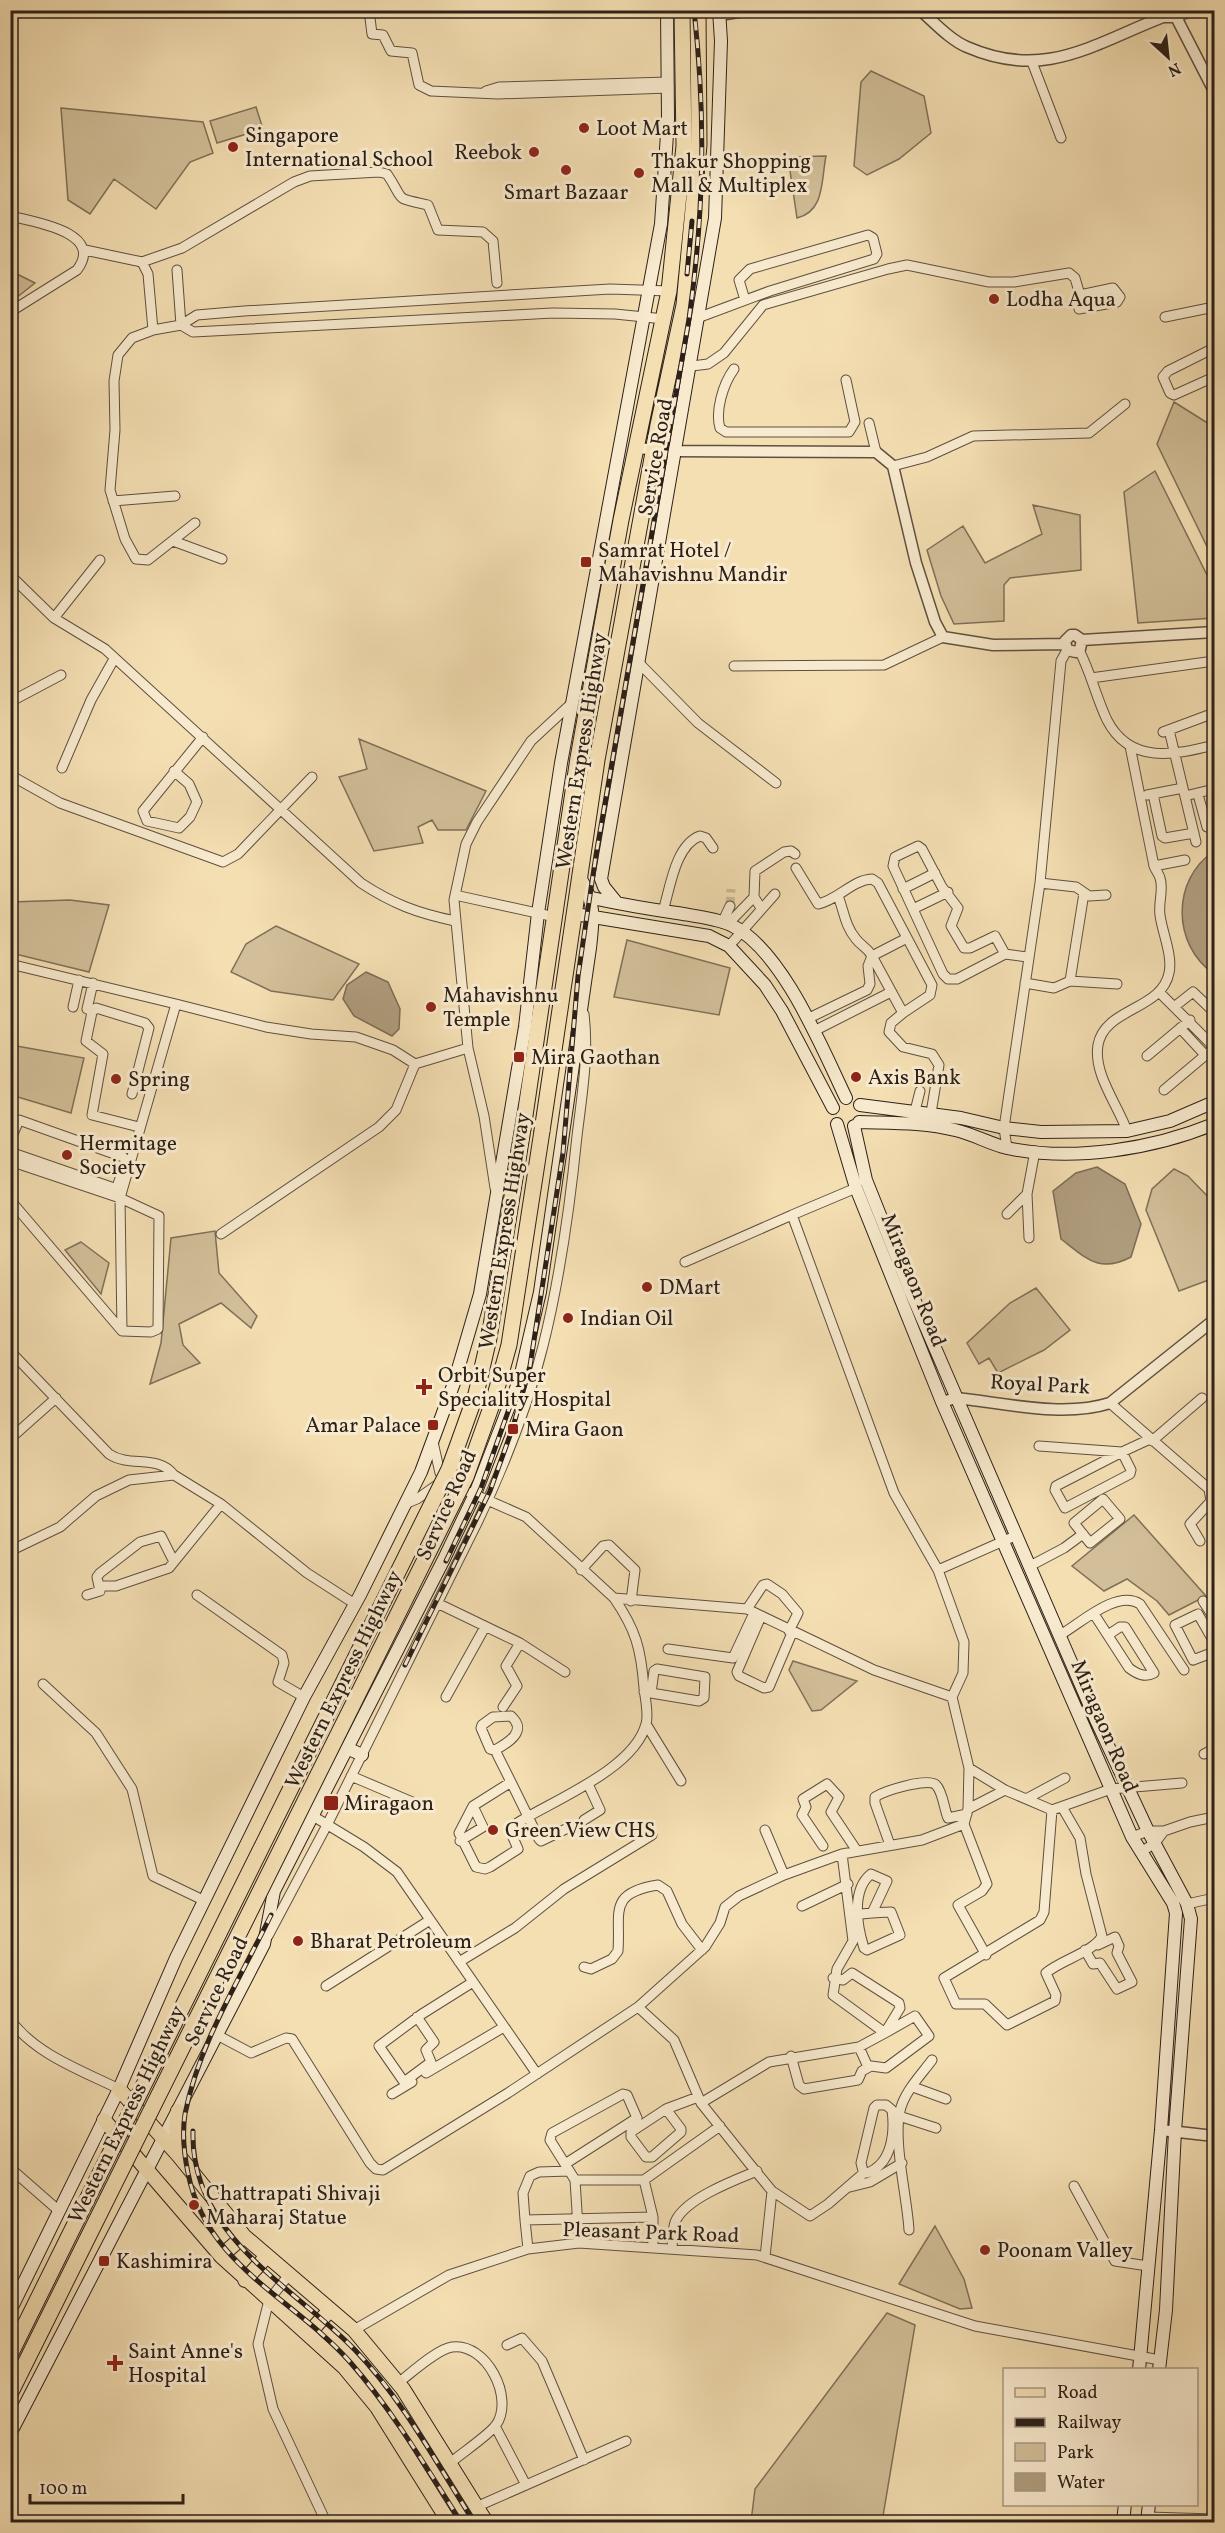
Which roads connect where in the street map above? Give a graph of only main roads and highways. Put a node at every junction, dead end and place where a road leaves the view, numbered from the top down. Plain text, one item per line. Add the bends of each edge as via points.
1 (667, 10) edge
2 (682, 10) edge
3 (698, 10) edge
4 (719, 13) edge
5 (581, 879) junction
6 (592, 898) junction
7 (617, 903) junction
8 (575, 914) junction
9 (594, 917) junction
10 (846, 1098) junction
11 (1215, 1102) edge
12 (860, 1105) junction
13 (833, 1108) junction
14 (837, 1124) junction
15 (857, 1124) junction
16 (1215, 1124) edge
17 (1111, 1131) junction
18 (1112, 1150) junction
19 (544, 1264) junction
20 (558, 1267) road end
21 (444, 1559) junction
22 (456, 1566) road end
23 (347, 1748) junction
24 (362, 1755) road end
25 (119, 2089) junction
26 (178, 2111) junction
27 (104, 2120) junction
28 (164, 2138) junction
29 (179, 2156) junction
30 (148, 2168) junction
31 (244, 2236) junction
32 (221, 2256) junction
33 (266, 2257) junction
34 (245, 2280) junction
35 (330, 2310) junction
36 (10, 2311) edge
37 (309, 2333) junction
38 (10, 2355) edge
39 (1139, 2364) edge
40 (1159, 2365) edge
41 (10, 2394) edge
42 (10, 2434) edge
43 (1125, 2506) edge
44 (449, 2523) edge
45 (486, 2523) edge
46 (1123, 2523) edge

1 - 25 main road via 666,175 650,291 573,702 538,913 525,1027 480,1294 454,1383 406,1503 304,1697 176,1958
2 - 38 highway, Western Express Highway, bridge via 684,146 669,291 578,758 523,1129 489,1338 476,1394 449,1469
3 - 5 highway, Western Express Highway via 701,66 695,210 684,305 597,760
4 - 7 main road, Service Road via 715,218 602,879
5 - 6 main road
5 - 8 highway, Western Express Highway
6 - 7 main road
6 - 9 main road, Service Road
7 - 10 main road via 725,924 741,931 768,957 807,1019
8 - 9 main road
8 - 41 highway, Western Express Highway, bridge via 508,1345 494,1399 466,1477
9 - 13 main road via 709,936 729,946 765,985 782,1011
9 - 19 main road, Service Road
10 - 12 main road
10 - 13 main road
11 - 17 main road via 1170,1121
12 - 15 main road via 862,1116
12 - 17 main road via 1041,1132
13 - 14 main road
14 - 15 main road via 849,1128
14 - 39 main road, Miragaon Road via 856,1188 942,1401 1132,1838 1176,1913
15 - 18 main road via 906,1123 954,1129 1007,1148 1035,1151
15 - 40 main road, Miragaon Road via 866,1180 956,1398 1128,1788 1191,1919 1166,2310
16 - 18 main road via 1144,1148
17 - 18 main road
19 - 20 main road
19 - 21 main road, Service Road via 520,1378 475,1494
21 - 22 main road
21 - 23 main road, Service Road
23 - 24 main road
23 - 26 main road, Service Road via 274,1891 264,1944
25 - 27 main road
25 - 28 main road
26 - 28 main road, Service Road
26 - 29 main road
27 - 30 main road
27 - 36 main road
28 - 29 main road
28 - 30 main road, Service Road
29 - 31 main road
30 - 32 main road
30 - 42 main road, Service Road
31 - 32 main road
31 - 33 main road
32 - 34 main road
33 - 34 main road
33 - 35 main road
34 - 37 main road
35 - 37 main road
35 - 45 main road via 354,2330 398,2383
37 - 44 main road via 377,2407
43 - 46 main road

